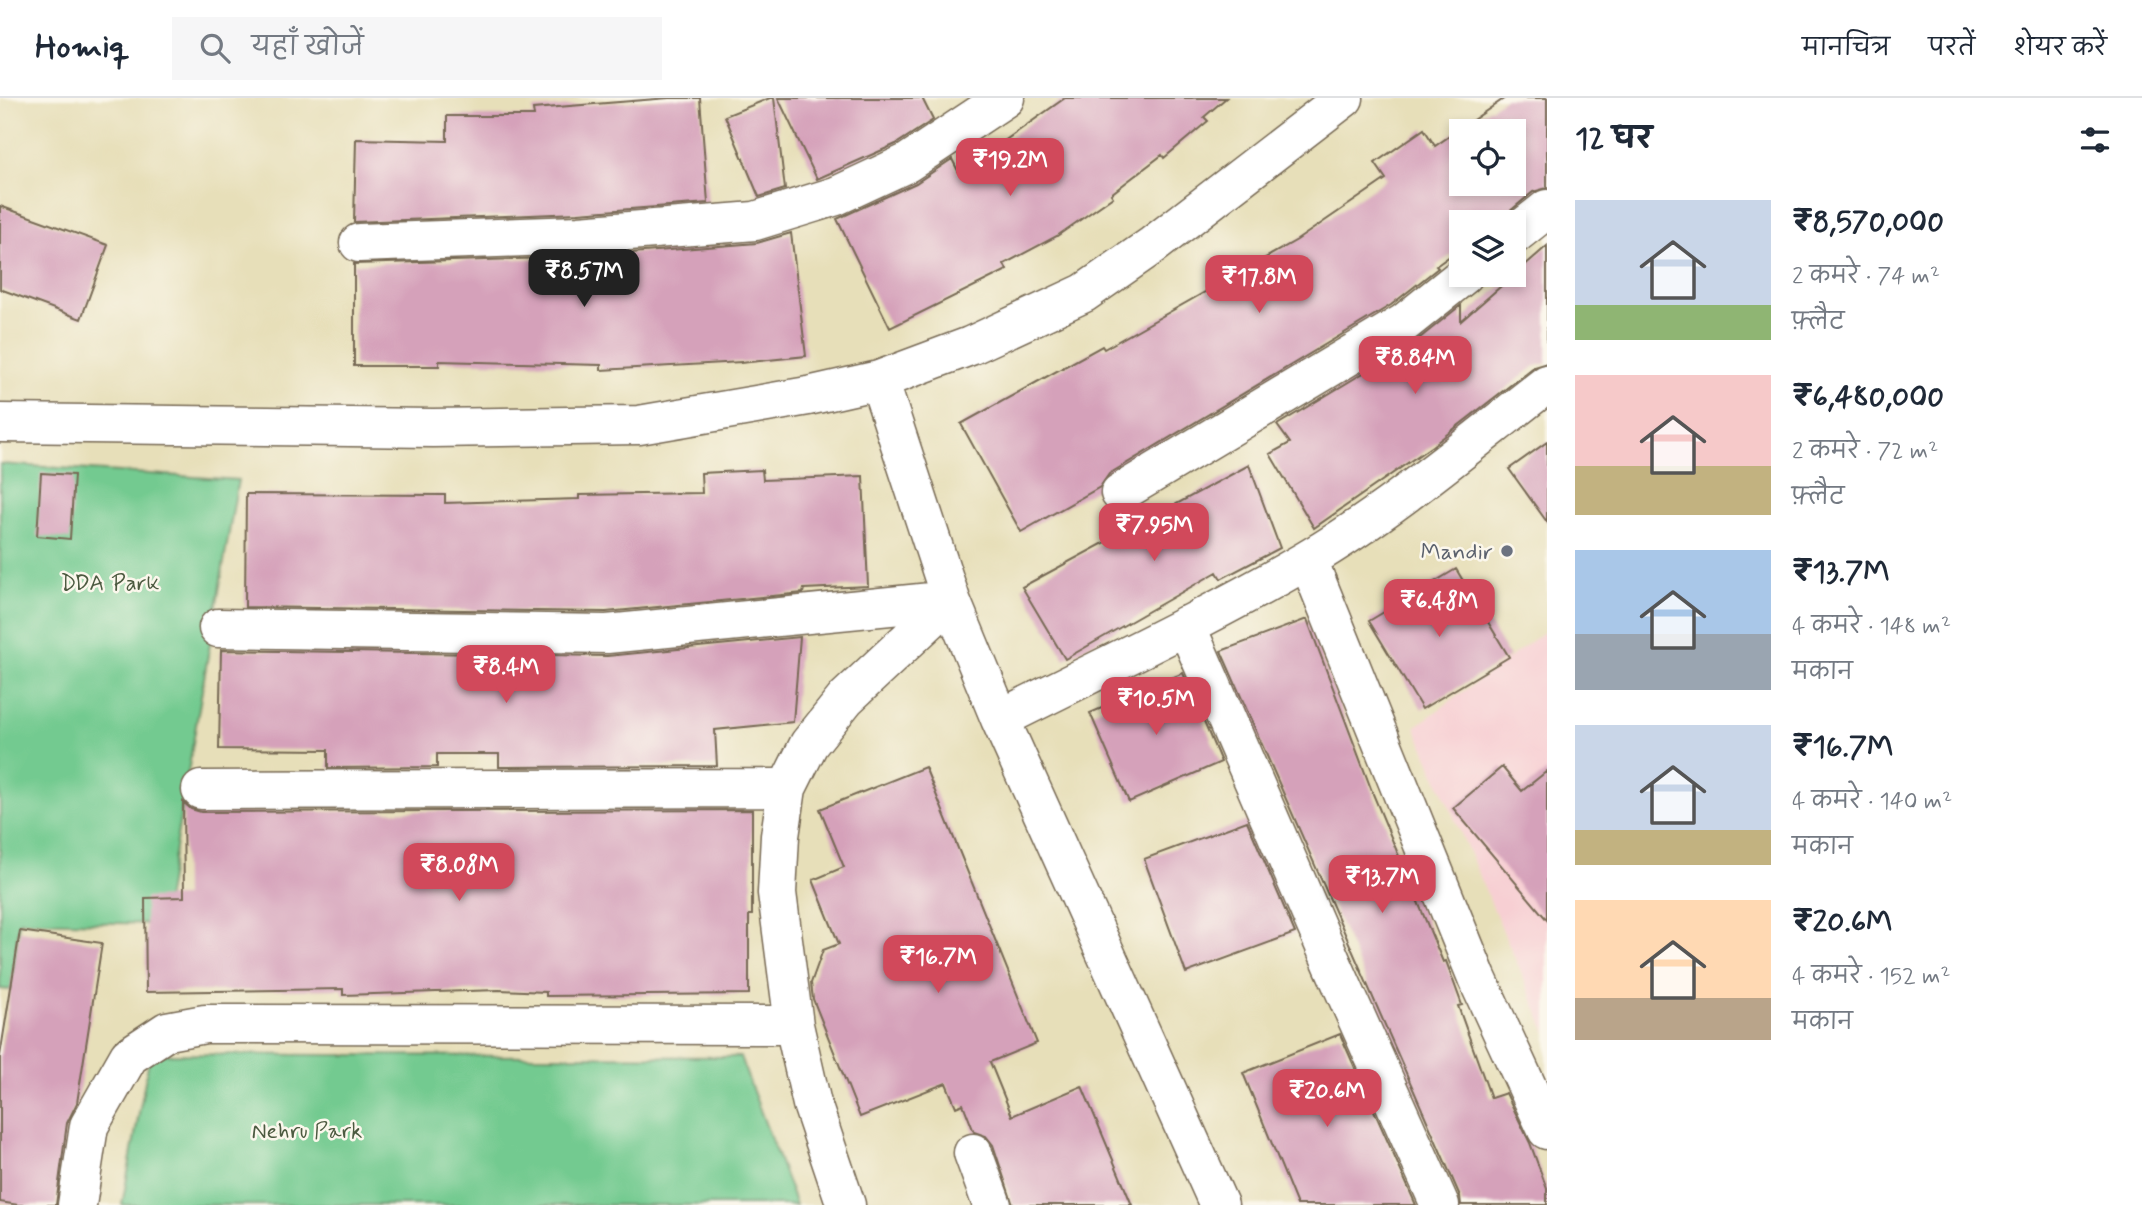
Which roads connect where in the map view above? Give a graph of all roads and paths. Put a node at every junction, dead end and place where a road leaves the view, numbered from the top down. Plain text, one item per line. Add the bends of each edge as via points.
1 (1005, 98) edge
2 (1344, 98) edge
3 (1547, 209) edge
4 (1526, 226) edge
5 (359, 243) dead end
6 (1449, 287) edge
7 (879, 380) junction
8 (1547, 384) edge
9 (0, 423) edge
10 (1120, 493) dead end
11 (1308, 559) junction
12 (951, 600) junction
13 (1186, 625) junction
14 (218, 628) dead end
15 (1000, 719) junction
16 (787, 788) junction
17 (201, 790) dead end
18 (794, 1025) junction
19 (1547, 1130) edge
20 (974, 1153) dead end
21 (77, 1205) edge
22 (846, 1205) edge
23 (992, 1205) edge
24 (1219, 1205) edge
25 (1440, 1205) edge

1 - 5 street via 907,163 836,196 755,221
2 - 7 street via 1084,293 970,346
3 - 4 street
6 - 10 street via 1404,323
7 - 9 street via 639,425 433,428
7 - 12 street
8 - 11 street via 1389,505
11 - 13 street
11 - 19 street via 1476,978
12 - 14 street via 607,634
12 - 15 street
12 - 16 street via 846,698 809,744
13 - 15 street
13 - 25 street
15 - 24 street
16 - 17 street
16 - 18 street via 778,893
18 - 21 street via 205,1024 167,1031 129,1056 104,1097 89,1126
18 - 22 street via 812,1104
20 - 23 street

